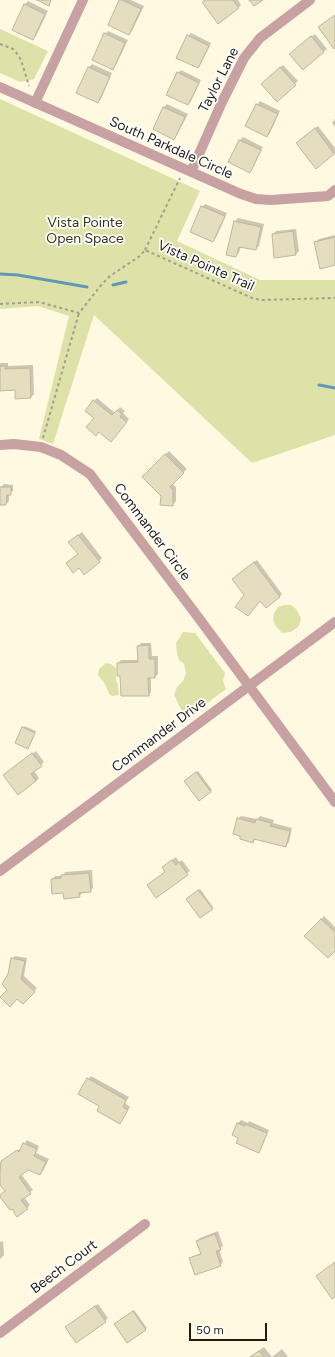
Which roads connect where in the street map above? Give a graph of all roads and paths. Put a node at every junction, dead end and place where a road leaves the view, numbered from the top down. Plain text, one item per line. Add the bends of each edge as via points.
1 (83, 0) edge
2 (310, 0) edge
3 (0, 44) edge
4 (28, 86) dead end
5 (0, 87) edge
6 (35, 103) junction
7 (191, 172) junction
8 (180, 178) dead end
9 (335, 190) edge
10 (145, 250) junction
11 (335, 298) edge
12 (0, 304) edge
13 (78, 313) junction
14 (0, 445) edge
15 (41, 447) junction
16 (335, 622) edge
17 (249, 686) junction
18 (335, 802) edge
19 (0, 871) edge
20 (145, 1224) dead end
21 (0, 1333) edge

1 - 6 street
2 - 7 street, Taylor Lane via 260,38 244,58
3 - 4 path via 13,49 19,56
5 - 6 street, South Parkdale Circle
6 - 7 street, South Parkdale Circle
7 - 9 street, South Parkdale Circle via 256,199 328,196
8 - 10 path
10 - 11 path, Vista Pointe Trail via 252,298
10 - 13 path, Vista Pointe Trail via 110,276
12 - 13 path via 39,302
13 - 15 path
14 - 15 street, Commander Circle
15 - 17 street, Commander Circle via 61,455 90,474
16 - 17 street, Commander Drive
17 - 18 street, Commander Circle
17 - 19 street, Commander Drive
20 - 21 street, Beech Court

